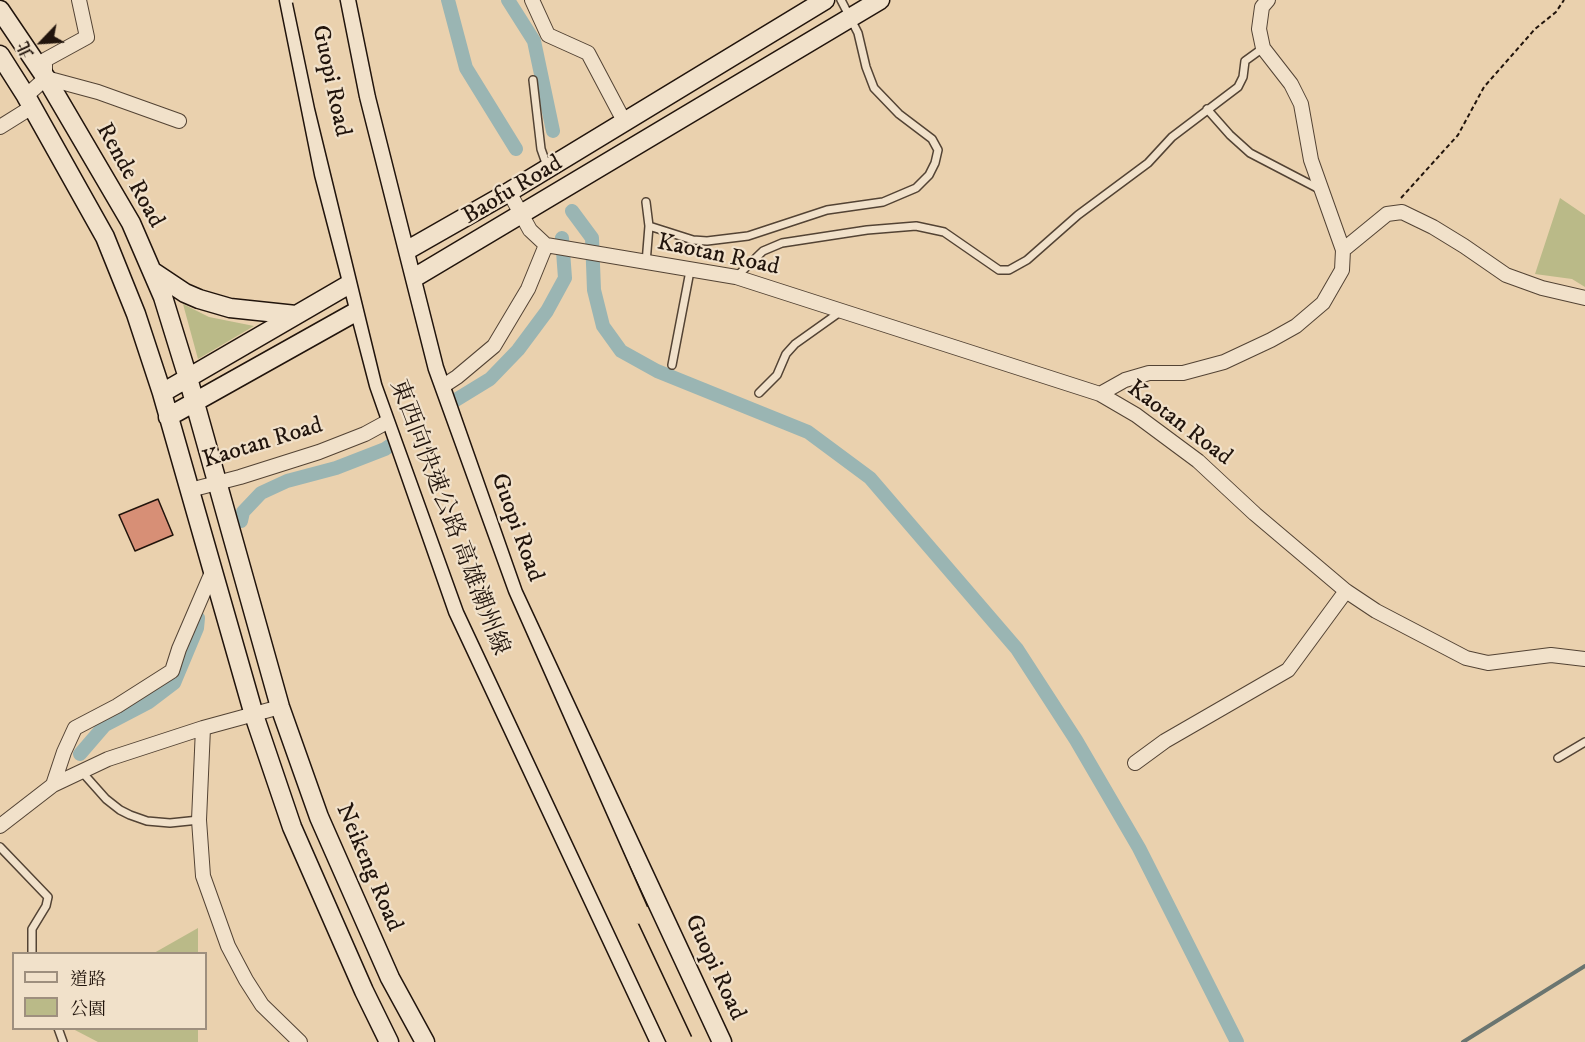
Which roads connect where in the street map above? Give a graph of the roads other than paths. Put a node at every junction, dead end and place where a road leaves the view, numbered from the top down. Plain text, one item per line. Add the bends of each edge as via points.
1 (79, 0) edge
2 (289, 0) edge
3 (305, 0) edge
4 (327, 0) edge
5 (346, 0) edge
6 (532, 0) edge
7 (825, 0) edge
8 (841, 0) edge
9 (880, 0) edge
10 (1268, 0) edge
11 (0, 10) edge
12 (851, 17) junction
13 (1263, 48) junction
14 (0, 55) edge
15 (46, 78) junction
16 (533, 80) dead end
17 (29, 102) junction
18 (1207, 110) junction
19 (179, 121) dead end
20 (624, 121) junction
21 (0, 127) edge
22 (547, 168) junction
23 (1321, 190) junction
24 (509, 192) junction
25 (646, 202) dead end
26 (522, 214) junction
27 (649, 226) junction
28 (549, 246) junction
29 (1343, 250) junction
30 (405, 251) junction
31 (646, 263) junction
32 (152, 271) junction
33 (690, 271) junction
34 (736, 277) junction
35 (412, 280) junction
36 (351, 283) junction
37 (1585, 298) edge
38 (359, 310) junction
39 (842, 311) junction
40 (296, 315) junction
41 (672, 365) dead end
42 (188, 378) junction
43 (443, 391) junction
44 (162, 393) junction
45 (759, 393) dead end
46 (1100, 394) junction
47 (195, 403) junction
48 (168, 417) junction
49 (393, 425) junction
50 (218, 482) junction
51 (190, 490) junction
52 (213, 570) junction
53 (1346, 591) junction
54 (1585, 659) edge
55 (280, 707) junction
56 (254, 715) junction
57 (202, 729) junction
58 (1585, 742) edge
59 (1558, 759) dead end
60 (1136, 764) dead end
61 (82, 771) junction
62 (53, 785) junction
63 (199, 820) junction
64 (0, 826) edge
65 (0, 847) edge
66 (32, 952) edge
67 (300, 1042) edge
68 (389, 1042) edge
69 (425, 1042) edge
70 (660, 1042) edge
71 (680, 1042) edge
72 (697, 1042) edge
73 (722, 1042) edge

1 - 15 street via 87,37 45,60
2 - 36 street, Guopi Road via 324,174
3 - 71 highway, 東西向快速公路 高雄潮州線, bridge via 394,380 475,605
4 - 72 highway, 東西向快速公路 高雄潮州線, bridge via 347,101 416,374 497,598 651,948
5 - 30 street, Guopi Road
6 - 20 street via 548,35 588,53
7 - 20 street, Baofu Road
8 - 12 lane
9 - 12 street, Baofu Road
10 - 13 street via 1262,7 1259,29
11 - 15 street, Rende Road
12 - 26 street, Baofu Road
12 - 27 lane via 874,87 899,114 932,139 938,150 923,182 883,202 827,210 748,236 693,240
13 - 18 lane via 1245,61 1238,87
13 - 23 street via 1301,104
14 - 17 street
15 - 17 street
15 - 19 street
15 - 32 street, Rende Road via 131,223
16 - 22 lane
17 - 21 street
17 - 44 street via 105,237
18 - 23 lane via 1250,153
18 - 34 lane via 1148,163 1078,214 1027,261 1009,270 999,270 944,232 916,226 782,243 763,251
20 - 22 street, Baofu Road
22 - 24 street, Baofu Road
23 - 29 street
24 - 26 street
24 - 30 street, Baofu Road
25 - 27 lane
26 - 28 street via 530,230
26 - 35 street, Baofu Road
27 - 31 lane
28 - 31 street, Kaotan Road
28 - 43 street, Kaotan Road via 494,346
29 - 37 street via 1387,214 1402,212 1523,283
29 - 46 street via 1342,270 1335,284 1323,303 1296,326 1224,362 1183,373 1149,373 1125,380
30 - 35 street, Guopi Road
30 - 36 street, Baofu Road
31 - 33 street, Kaotan Road
32 - 40 street via 200,300 230,308
32 - 42 street, Rende Road
33 - 34 street, Kaotan Road
33 - 41 lane
34 - 39 street, Kaotan Road
35 - 38 street, Baofu Road
35 - 43 street, Guopi Road
36 - 38 street, Guopi Road
36 - 40 street, Baofu Road
38 - 47 street, Baofu Road
38 - 49 street, Guopi Road
39 - 45 lane via 795,344 777,375
39 - 46 street, Kaotan Road
40 - 42 street, Baofu Road
42 - 44 street, Baofu Road
42 - 47 street, Neikeng Road
43 - 49 street, Kaotan Road
43 - 73 street, Guopi Road via 513,593
44 - 48 street
46 - 53 street, Kaotan Road via 1137,415 1198,461
47 - 48 street, Baofu Road
47 - 50 street, Neikeng Road
48 - 51 street
49 - 50 street, Kaotan Road
49 - 70 street, Guopi Road via 458,610
50 - 51 street, Kaotan Road
50 - 55 street, Neikeng Road
51 - 52 street
52 - 56 street
52 - 62 street via 172,671 75,728
53 - 54 street, Kaotan Road via 1466,658 1488,663 1551,655
53 - 60 street via 1288,670 1165,741
55 - 56 street
55 - 69 street, Neikeng Road via 319,817 390,978
56 - 57 street
56 - 68 street via 292,827
57 - 61 street
57 - 63 street
58 - 59 lane
61 - 62 street
61 - 63 lane via 106,799 130,815 170,823
62 - 64 street
63 - 67 street via 202,876 228,946 262,1005
65 - 66 lane via 48,897 32,929

